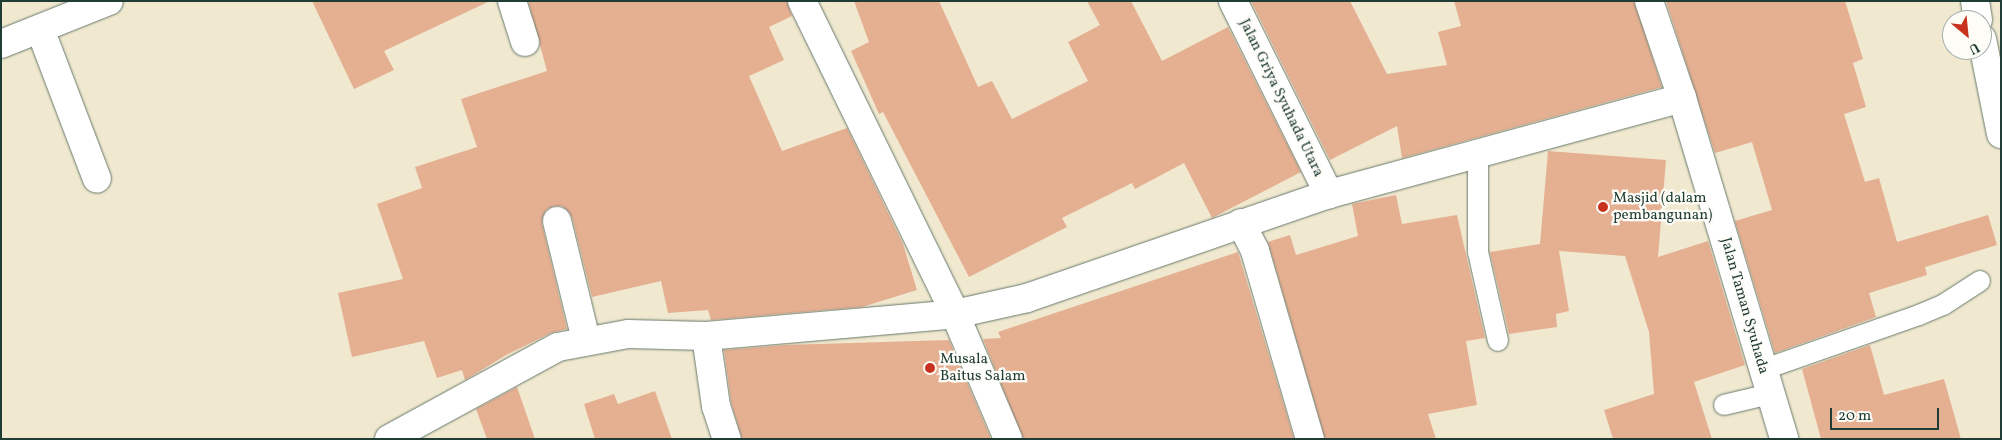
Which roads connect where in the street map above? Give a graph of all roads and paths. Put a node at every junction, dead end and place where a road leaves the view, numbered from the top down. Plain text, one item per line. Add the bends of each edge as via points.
1 (109, 1) edge
2 (512, 1) edge
3 (802, 1) edge
4 (1232, 1) edge
5 (1649, 1) edge
6 (40, 29) junction
7 (525, 42) dead end
8 (1, 44) edge
9 (1986, 60) edge
10 (1682, 98) junction
11 (2001, 134) edge
12 (1478, 153) junction
13 (97, 180) dead end
14 (1329, 194) junction
15 (557, 221) dead end
16 (1241, 222) junction
17 (1980, 282) dead end
18 (955, 314) junction
19 (706, 336) junction
20 (586, 340) junction
21 (1498, 341) dead end
22 (1766, 382) junction
23 (1724, 405) dead end
24 (389, 439) edge
25 (726, 439) edge
26 (1008, 439) edge
27 (1310, 439) edge
28 (1784, 439) edge

1 - 6 street
2 - 7 street
3 - 18 street
4 - 14 street, Jalan Griya Syuhada Utara
5 - 10 street, Jalan Taman Syuhada
6 - 8 street
6 - 13 street
9 - 11 street
10 - 12 street
10 - 22 street, Jalan Taman Syuhada
12 - 14 street
12 - 21 lane via 1478,252
14 - 16 street
15 - 20 street
16 - 18 street via 1027,298
16 - 27 street via 1255,251
17 - 22 lane via 1943,305
18 - 19 street
18 - 26 street
19 - 20 street via 628,334
19 - 25 street via 716,406
20 - 24 street via 558,347
22 - 23 lane
22 - 28 street, Jalan Taman Syuhada

